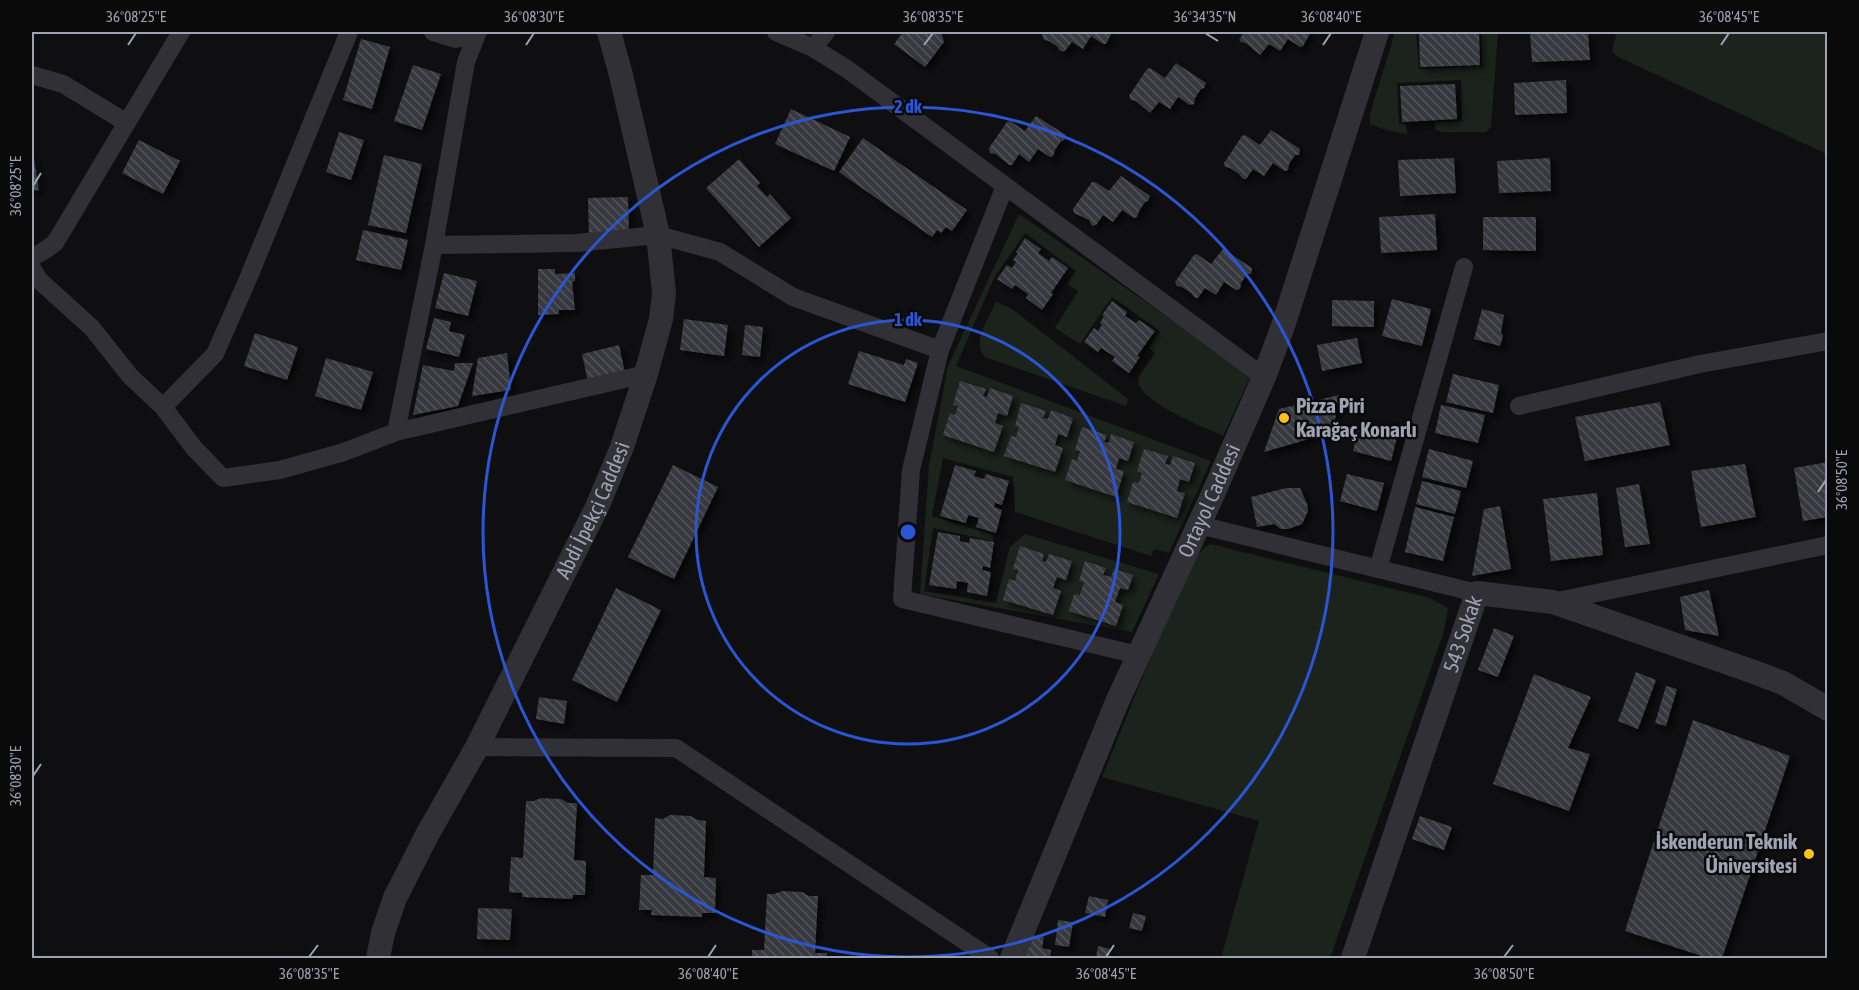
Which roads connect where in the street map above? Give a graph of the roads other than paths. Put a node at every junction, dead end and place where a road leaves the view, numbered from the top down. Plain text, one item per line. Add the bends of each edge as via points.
1 (181, 32) edge
2 (349, 32) edge
3 (433, 32) edge
4 (609, 32) edge
5 (776, 32) edge
6 (826, 32) edge
7 (1377, 32) edge
8 (477, 33) edge
9 (813, 48) junction
10 (32, 75) edge
11 (127, 123) junction
12 (1005, 186) junction
13 (658, 235) junction
14 (434, 245) junction
15 (32, 257) edge
16 (1464, 267) dead end
17 (32, 268) edge
18 (1827, 341) edge
19 (940, 350) junction
20 (645, 374) junction
21 (1264, 377) junction
22 (1520, 406) dead end
23 (163, 407) junction
24 (396, 432) junction
25 (1198, 525) junction
26 (1827, 545) edge
27 (1378, 569) junction
28 (1477, 593) junction
29 (1553, 602) junction
30 (1138, 655) junction
31 (1827, 709) edge
32 (477, 747) junction
33 (378, 958) edge
34 (990, 958) edge
35 (1012, 958) edge
36 (1353, 958) edge

1 - 11 street
2 - 23 street via 215,354
3 - 8 street via 455,39
4 - 13 street, Abdi İpekçi Caddesi
5 - 9 street
6 - 9 street
7 - 21 street, Ortayol Caddesi
8 - 14 street via 466,62
9 - 12 street via 848,69
10 - 11 street via 63,84
11 - 15 street via 55,243
12 - 19 street
12 - 21 street
13 - 14 street via 576,243
13 - 19 street via 720,252 793,297
13 - 20 street, Abdi İpekçi Caddesi via 664,293
14 - 24 street
16 - 27 street
17 - 23 street via 39,280 92,328 130,376
18 - 22 street via 1700,364
19 - 30 street via 912,470 902,599
20 - 24 street
20 - 32 street, Abdi İpekçi Caddesi via 622,447 597,507
21 - 25 street, Ortayol Caddesi
23 - 24 street via 223,478 280,470
25 - 27 street
25 - 30 street, Ortayol Caddesi
26 - 29 street
27 - 28 street
28 - 29 street, 543 Sokak
28 - 36 street, 543 Sokak
29 - 31 street, 543 Sokak via 1755,672 1783,683
30 - 35 street, Ortayol Caddesi
32 - 33 street, Abdi İpekçi Caddesi via 395,898
32 - 34 street via 676,748

